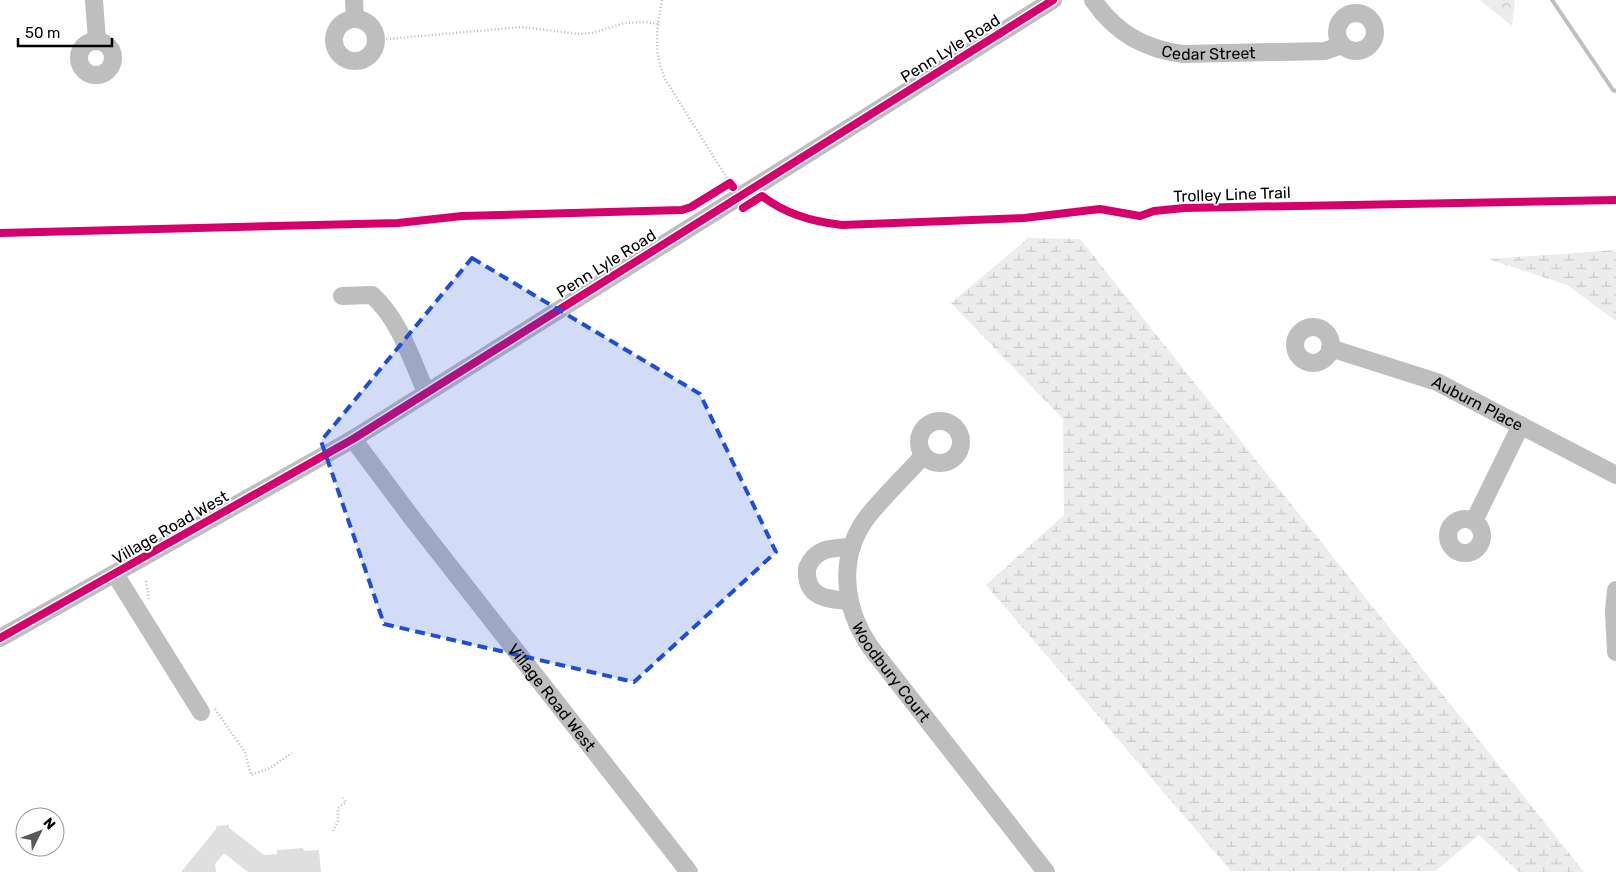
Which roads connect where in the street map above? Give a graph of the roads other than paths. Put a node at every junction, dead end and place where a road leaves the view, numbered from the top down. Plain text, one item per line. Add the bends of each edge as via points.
1 (94, 0) edge
2 (354, 0) edge
3 (1053, 0) edge
4 (1093, 0) edge
5 (355, 19) junction
6 (97, 40) dead end
7 (1342, 45) dead end
8 (342, 296) dead end
9 (1330, 348) dead end
10 (426, 392) junction
11 (1521, 425) junction
12 (353, 438) junction
13 (923, 456) dead end
14 (1616, 475) edge
15 (1474, 521) dead end
16 (852, 547) junction
17 (115, 574) junction
18 (1616, 590) edge
19 (849, 601) junction
20 (0, 638) edge
21 (1616, 652) edge
22 (207, 708) road end
23 (689, 872) edge
24 (1046, 872) edge

1 - 6 street
2 - 5 street
3 - 10 street, Penn Lyle Road
4 - 7 street, Cedar Street via 1113,25 1128,37 1163,52 1325,52
5 - 5 street via 341,24 334,45 342,57 362,61 374,50 376,33 370,24
8 - 10 street via 372,295 385,307 401,334
9 - 11 street, Auburn Place via 1437,382
10 - 12 street, Penn Lyle Road
11 - 14 street, Auburn Place
11 - 15 street
12 - 17 street, Village Road West
12 - 23 street, Village Road West
13 - 16 street, Woodbury Court via 868,516
16 - 19 street, Woodbury Court via 848,564
16 - 19 street via 826,548 817,552 806,576 814,592 829,599
17 - 20 street, Village Road West
17 - 22 street
18 - 21 street
19 - 24 street, Woodbury Court via 854,619 871,648

